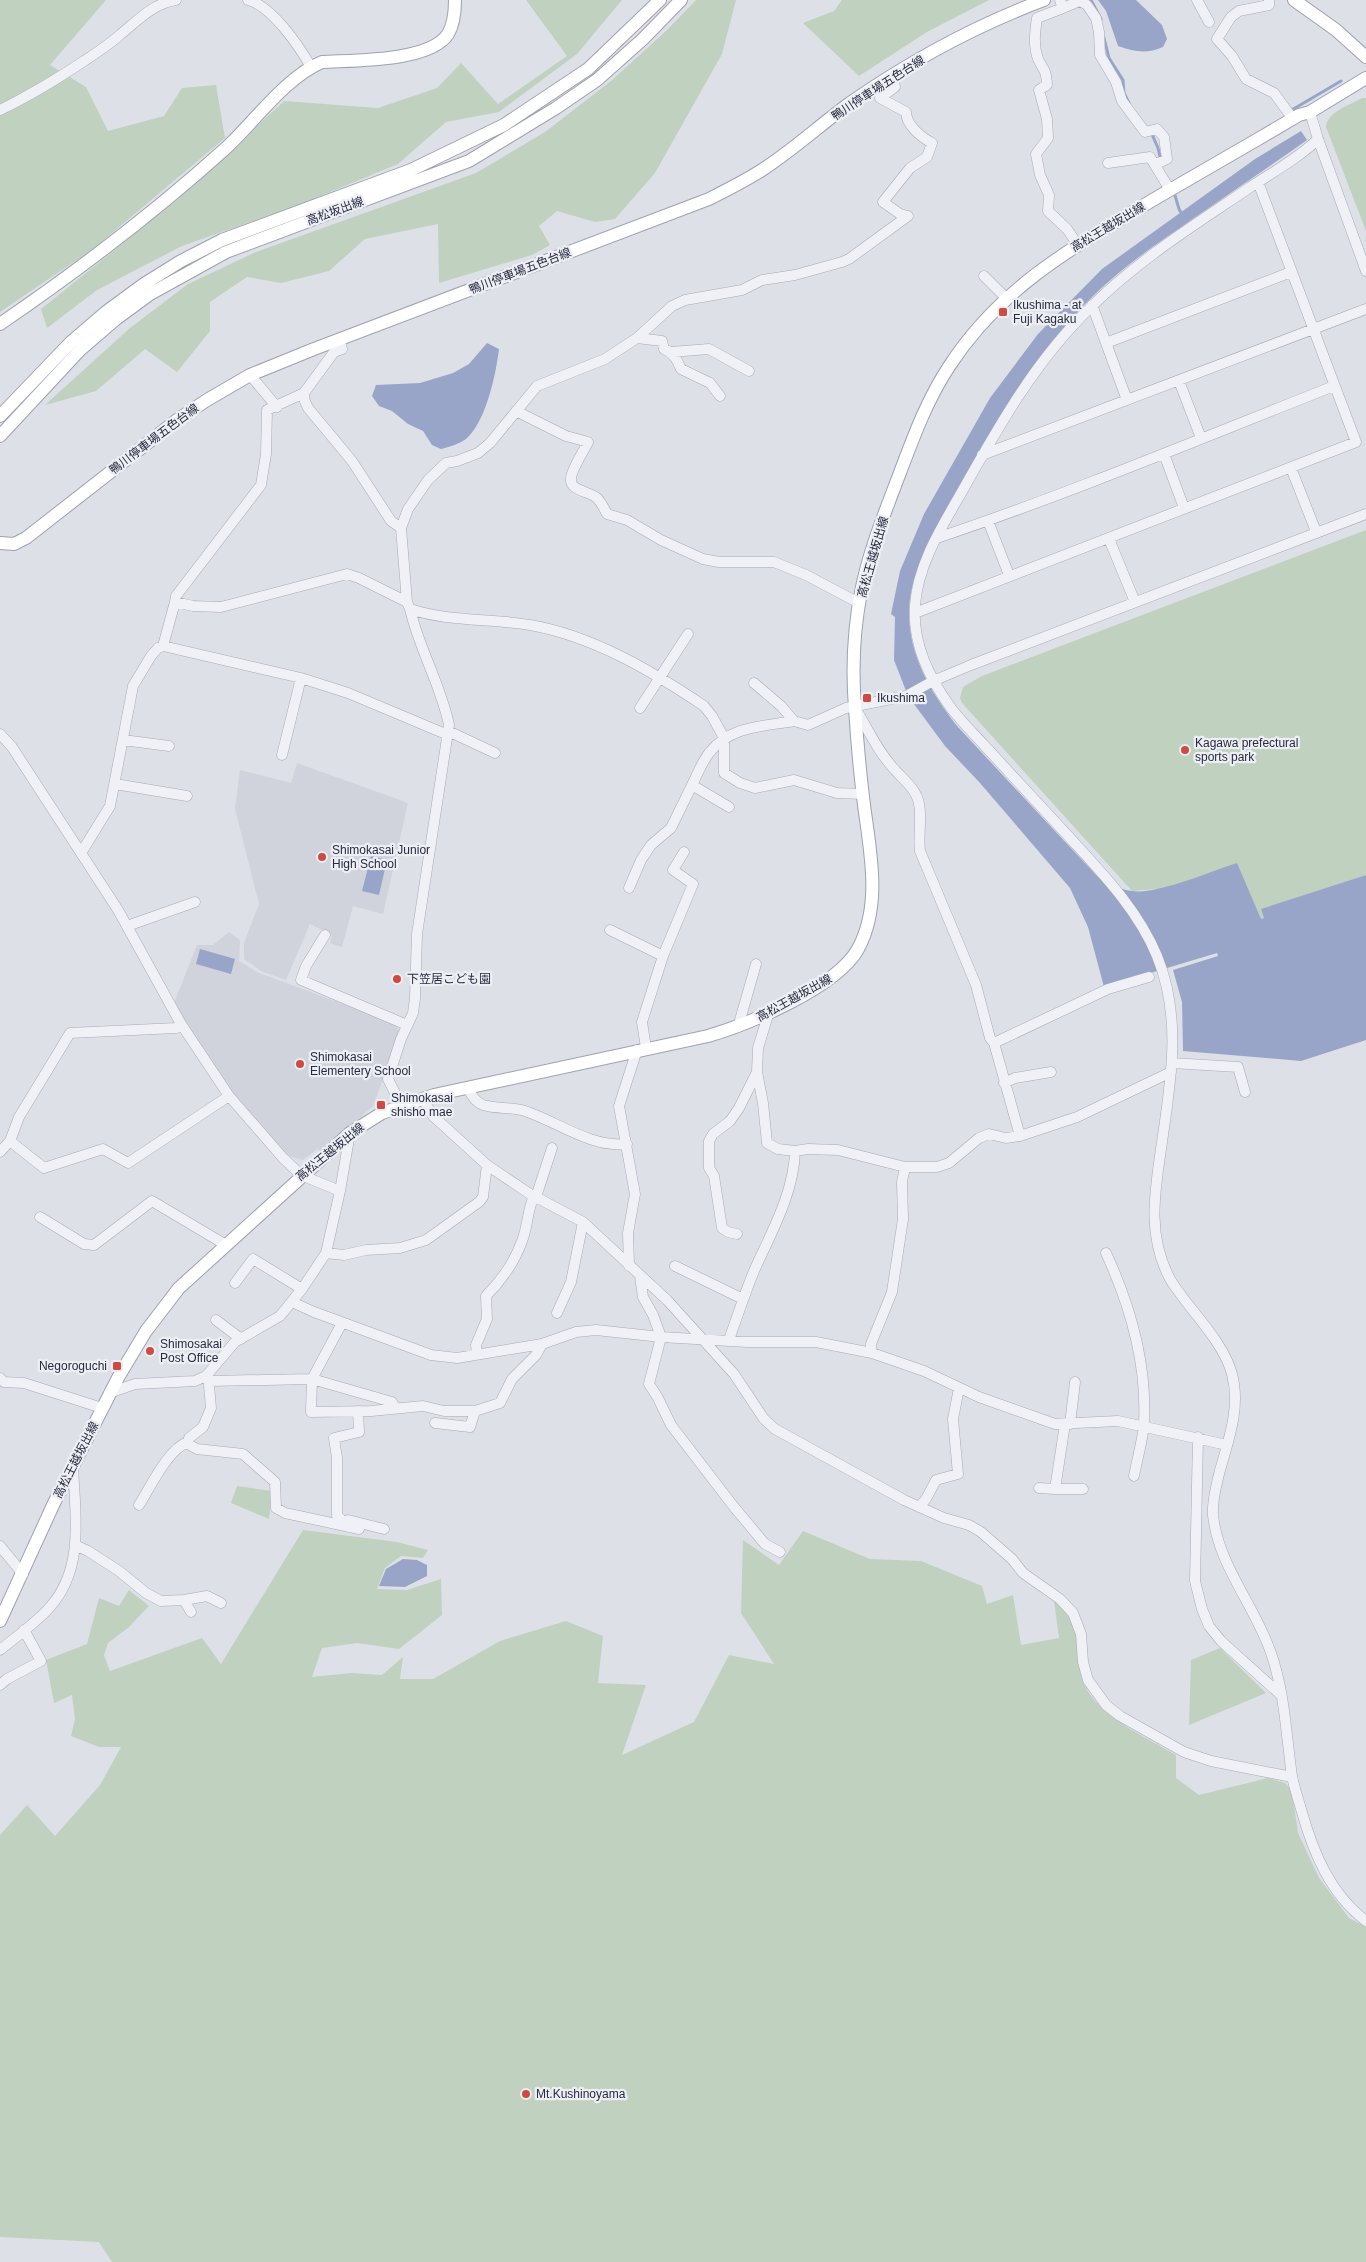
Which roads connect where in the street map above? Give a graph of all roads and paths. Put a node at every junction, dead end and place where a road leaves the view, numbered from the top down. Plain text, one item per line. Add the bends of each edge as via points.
1 (176, 0) edge
2 (248, 0) edge
3 (455, 0) edge
4 (660, 0) edge
5 (681, 0) edge
6 (1044, 0) edge
7 (1197, 0) edge
8 (1269, 0) edge
9 (1294, 0) edge
10 (1062, 4) edge
11 (1209, 22) dead end
12 (1366, 57) edge
13 (312, 67) junction
14 (892, 77) junction
15 (1366, 78) edge
16 (0, 110) edge
17 (1310, 112) junction
18 (1293, 119) junction
19 (1318, 139) junction
20 (1108, 162) dead end
21 (1156, 164) junction
22 (1258, 182) junction
23 (1175, 187) junction
24 (1078, 245) junction
25 (1366, 271) edge
26 (1290, 272) junction
27 (984, 276) dead end
28 (1006, 298) junction
29 (1092, 305) junction
30 (1366, 309) edge
31 (0, 324) edge
32 (1313, 329) junction
33 (637, 338) junction
34 (339, 339) junction
35 (1106, 343) junction
36 (671, 352) junction
37 (749, 371) dead end
38 (250, 375) junction
39 (1179, 381) junction
40 (1334, 386) junction
41 (304, 393) junction
42 (720, 396) dead end
43 (1127, 400) junction
44 (277, 407) junction
45 (516, 410) junction
46 (0, 416) edge
47 (0, 436) edge
48 (1201, 438) junction
49 (1164, 454) junction
50 (982, 455) junction
51 (1291, 468) junction
52 (1184, 508) junction
53 (1366, 514) edge
54 (988, 521) junction
55 (401, 528) junction
56 (1315, 533) junction
57 (936, 538) junction
58 (1109, 539) junction
59 (0, 543) edge
60 (1008, 575) junction
61 (175, 602) junction
62 (1136, 602) junction
63 (859, 603) junction
64 (408, 605) junction
65 (914, 613) junction
66 (688, 634) dead end
67 (163, 646) junction
68 (301, 678) junction
69 (660, 678) junction
70 (754, 682) dead end
71 (931, 682) junction
72 (854, 706) junction
73 (640, 708) dead end
74 (794, 721) junction
75 (448, 733) junction
76 (0, 734) edge
77 (724, 738) junction
78 (123, 740) junction
79 (169, 746) dead end
80 (495, 753) dead end
81 (282, 755) dead end
82 (115, 784) junction
83 (692, 785) junction
84 (863, 794) junction
85 (187, 796) dead end
86 (729, 807) dead end
87 (684, 852) dead end
88 (81, 853) junction
89 (629, 888) dead end
90 (195, 902) dead end
91 (127, 926) junction
92 (610, 930) dead end
93 (326, 935) dead end
94 (663, 956) junction
95 (756, 964) dead end
96 (1148, 976) dead end
97 (769, 1012) junction
98 (181, 1024) junction
99 (407, 1025) junction
100 (738, 1027) junction
101 (994, 1043) junction
102 (642, 1049) junction
103 (1172, 1064) junction
104 (757, 1072) junction
105 (1051, 1072) dead end
106 (1004, 1083) junction
107 (468, 1088) junction
108 (1244, 1092) dead end
109 (229, 1096) junction
110 (423, 1099) junction
111 (403, 1104) junction
112 (350, 1133) junction
113 (1020, 1136) junction
114 (10, 1141) junction
115 (627, 1144) junction
116 (552, 1148) dead end
117 (795, 1151) junction
118 (0, 1152) edge
119 (487, 1164) junction
120 (905, 1167) junction
121 (302, 1175) junction
122 (340, 1191) junction
123 (535, 1197) junction
124 (40, 1217) dead end
125 (583, 1222) junction
126 (738, 1234) dead end
127 (226, 1244) junction
128 (326, 1253) junction
129 (1106, 1253) dead end
130 (629, 1266) junction
131 (675, 1266) dead end
132 (640, 1276) junction
133 (234, 1284) dead end
134 (302, 1289) junction
135 (743, 1299) junction
136 (292, 1302) junction
137 (558, 1313) dead end
138 (216, 1320) dead end
139 (342, 1323) junction
140 (661, 1337) junction
141 (241, 1339) junction
142 (702, 1339) junction
143 (729, 1340) junction
144 (542, 1344) junction
145 (872, 1353) junction
146 (477, 1354) junction
147 (209, 1377) junction
148 (312, 1379) junction
149 (1, 1382) edge
150 (1075, 1382) dead end
151 (959, 1388) junction
152 (109, 1393) junction
153 (102, 1408) junction
154 (394, 1408) junction
155 (358, 1411) junction
156 (475, 1411) junction
157 (435, 1423) dead end
158 (1068, 1424) junction
159 (1144, 1426) junction
160 (1198, 1437) junction
161 (188, 1442) junction
162 (1227, 1445) junction
163 (73, 1465) junction
164 (1134, 1476) dead end
165 (1039, 1488) dead end
166 (1055, 1489) junction
167 (1083, 1489) dead end
168 (139, 1505) dead end
169 (919, 1507) junction
170 (340, 1522) junction
171 (359, 1529) dead end
172 (384, 1529) dead end
173 (75, 1545) junction
174 (0, 1546) edge
175 (780, 1552) dead end
176 (22, 1574) junction
177 (184, 1600) junction
178 (221, 1603) dead end
179 (191, 1612) dead end
180 (0, 1621) edge
181 (24, 1630) junction
182 (0, 1650) edge
183 (0, 1685) edge
184 (1281, 1695) junction
185 (1292, 1777) junction
186 (1366, 1921) edge

1 - 16 street via 137,18 83,62
2 - 13 street via 266,9
3 - 13 main road via 455,13 448,35 428,48 403,55 322,62
4 - 46 main road, 高松坂出線 via 588,69 504,125 411,170 222,240 151,279 71,342
5 - 47 main road, 高松坂出線 via 597,80 469,161 234,249 150,294 80,350
6 - 14 main road, 鴨川停車場五色台線 via 984,26
7 - 11 street
8 - 18 street via 1269,5 1239,10 1217,39 1246,79 1274,93
9 - 12 main road via 1336,30
10 - 21 street via 1080,1 1096,18 1100,55 1116,82 1122,101 1145,132 1157,129 1164,137 1167,159
10 - 24 street via 1036,18 1034,41 1038,59 1046,70 1047,85 1039,90 1047,119 1048,138 1036,154 1040,175 1049,195 1048,211
13 - 31 main road via 132,228
14 - 33 street via 894,87 880,98 906,112 912,128 932,144 927,157 910,168 883,202 908,216 849,259 795,275 762,280 742,290 685,300 672,306
14 - 34 main road, 鴨川停車場五色台線 via 850,103 762,169 709,199
15 - 17 main road, 高松王越坂出線
17 - 18 main road, 高松王越坂出線
17 - 19 street
18 - 23 main road, 高松王越坂出線
19 - 22 street
19 - 25 street
20 - 21 street via 1150,158
21 - 23 street
22 - 26 street
22 - 29 street via 1180,235
23 - 24 main road, 高松王越坂出線
24 - 28 main road, 高松王越坂出線 via 1056,258
26 - 32 street
26 - 35 street
27 - 28 street
28 - 63 main road, 高松王越坂出線 via 951,363 921,417 878,531
29 - 35 street
29 - 50 street via 1037,370
30 - 32 street
32 - 39 street
32 - 40 street
33 - 36 street via 662,341 664,349
33 - 45 street via 605,359 537,386
34 - 38 main road, 鴨川停車場五色台線
34 - 41 street via 342,349 334,352
35 - 43 street
36 - 37 street via 709,349
36 - 42 street via 681,369 710,383
38 - 44 street
38 - 59 main road, 鴨川停車場五色台線 via 177,420 26,538 14,544
39 - 43 street
39 - 48 street
40 - 48 street
40 - 51 street via 1356,442
41 - 44 street
41 - 55 street via 308,408 352,461 391,520
43 - 50 street
44 - 61 street via 267,410 261,486 176,596
45 - 55 street via 478,453 446,463 428,480 408,509
45 - 63 street via 566,436 588,442 571,478 572,485 597,498 607,514 627,520 703,559 774,562
48 - 49 street
49 - 52 street
49 - 54 street
50 - 57 street
51 - 52 street
51 - 56 street
52 - 58 street
53 - 56 street
54 - 57 street
54 - 60 street
55 - 64 street
56 - 62 street
57 - 65 street via 922,567
58 - 60 street
58 - 62 street
60 - 65 street
61 - 64 street via 222,607 348,574
61 - 67 street
62 - 71 street
63 - 72 main road, 高松王越坂出線
64 - 69 street via 426,614 532,625 571,636 605,649
64 - 75 street via 446,708
65 - 71 street via 917,639
66 - 69 street
67 - 68 street
67 - 78 street via 151,656 133,686
68 - 75 street
68 - 81 street
69 - 73 street
69 - 77 street via 704,706
70 - 74 street
71 - 72 street via 906,696
71 - 103 street via 952,710 1097,868 1140,921 1157,956 1170,1000
72 - 74 street via 808,725
72 - 84 main road, 高松王越坂出線
72 - 101 street via 882,755 909,785 920,805 920,851 976,985
74 - 77 street via 751,728
75 - 80 street
75 - 99 street via 418,926 416,998
76 - 88 street via 12,747
77 - 83 street via 708,754
77 - 84 street via 724,773 746,786 755,788 794,780 836,793
78 - 79 street
78 - 82 street
82 - 85 street
82 - 88 street via 110,806
83 - 86 street
83 - 89 street via 671,828 651,845
84 - 97 main road, 高松王越坂出線 via 872,876 871,905 860,946 851,961 836,975
87 - 94 street via 673,870 693,884
88 - 91 street
90 - 91 street
91 - 98 street
92 - 94 street
93 - 99 street via 301,980
94 - 102 street via 642,1022
95 - 100 street
96 - 101 street via 1108,989
97 - 100 main road, 高松王越坂出線
97 - 104 street via 758,1048
98 - 109 street
98 - 114 street via 176,1028 70,1033 19,1117
99 - 111 street via 388,1078
100 - 102 main road, 高松王越坂出線
101 - 106 street
102 - 107 main road, 高松王越坂出線
102 - 115 street via 619,1106
103 - 108 street via 1238,1067
103 - 113 street via 1077,1117
103 - 162 street via 1153,1202 1155,1241 1170,1279 1217,1345 1231,1371 1234,1415
104 - 117 street via 767,1142 778,1149
104 - 126 street via 740,1108 709,1141 709,1168 714,1176 722,1228
105 - 106 street
106 - 113 street
107 - 110 main road, 高松王越坂出線
107 - 115 street via 473,1098 482,1104 525,1111 559,1127 612,1145
109 - 114 street via 128,1164 103,1148 44,1168
109 - 121 street
110 - 111 main road, 高松王越坂出線
110 - 119 street via 433,1116
111 - 112 main road, 高松王越坂出線
112 - 121 main road, 高松王越坂出線
112 - 122 street
113 - 120 street via 1006,1138 989,1134 979,1138 949,1163 932,1168
114 - 118 street
115 - 130 street via 635,1194 628,1233
116 - 123 street
117 - 120 street via 838,1150
117 - 135 street via 795,1164 779,1216
119 - 123 street
119 - 128 street via 479,1202 426,1240 400,1248 344,1255
120 - 145 street via 903,1219 892,1292 871,1344
121 - 122 street
121 - 127 main road, 高松王越坂出線
122 - 128 street
123 - 125 street
123 - 146 street via 529,1206 522,1240 509,1269 486,1296 487,1320 476,1345
124 - 127 street via 84,1244 94,1245 152,1201
125 - 130 street
125 - 137 street via 571,1282
127 - 152 main road, 高松王越坂出線 via 179,1288 146,1331
128 - 134 street
129 - 159 street via 1132,1324 1143,1377
130 - 132 street
131 - 135 street
132 - 140 street via 643,1297
132 - 142 street
133 - 134 street via 253,1259
134 - 136 street
135 - 143 street
136 - 139 street
136 - 141 street via 270,1324
138 - 141 street
139 - 146 street via 431,1355 457,1358
139 - 148 street
140 - 142 street
140 - 144 street via 596,1330 576,1332
140 - 175 street via 649,1384 651,1390 671,1425 734,1507 765,1544
141 - 147 street via 227,1350
142 - 143 street
142 - 169 street via 734,1374 764,1419 775,1429
143 - 145 street via 816,1342
144 - 146 street
144 - 156 street via 536,1355 512,1379 500,1403
145 - 151 street
147 - 148 street
147 - 152 street via 195,1381 135,1384
147 - 161 street via 210,1408 204,1427
148 - 154 street via 384,1399 392,1402
148 - 155 street via 310,1412
149 - 153 street via 24,1383
150 - 158 street
151 - 158 street via 1055,1424
151 - 169 street via 953,1419 958,1474 936,1480
152 - 153 main road, 高松王越坂出線
153 - 163 main road, 高松王越坂出線
154 - 155 street
154 - 156 street via 422,1406
155 - 170 street via 359,1432 334,1438 337,1516
156 - 157 street via 470,1427
158 - 159 street via 1118,1421
158 - 166 street
159 - 160 street
159 - 164 street
160 - 162 street
160 - 184 street via 1195,1581 1202,1609 1209,1626 1221,1641
161 - 168 street via 179,1445
161 - 170 street via 197,1449 243,1454 275,1482 276,1508 284,1513
162 - 184 street via 1215,1491 1212,1512 1215,1529 1228,1564 1262,1630
163 - 173 street
163 - 176 main road, 高松王越坂出線
165 - 166 street
166 - 167 street
169 - 185 street via 981,1532 1023,1573 1060,1599 1073,1613 1081,1634 1088,1680 1106,1705 1120,1716 1184,1752 1211,1761
170 - 171 street
170 - 172 street
173 - 177 street via 161,1601
173 - 181 street via 70,1575 63,1590 50,1607
174 - 176 street
176 - 180 main road, 高松王越坂出線
177 - 178 street via 207,1596
177 - 179 street
181 - 182 street
181 - 183 street via 41,1661 7,1678
184 - 185 street
185 - 186 street via 1322,1870 1351,1909

